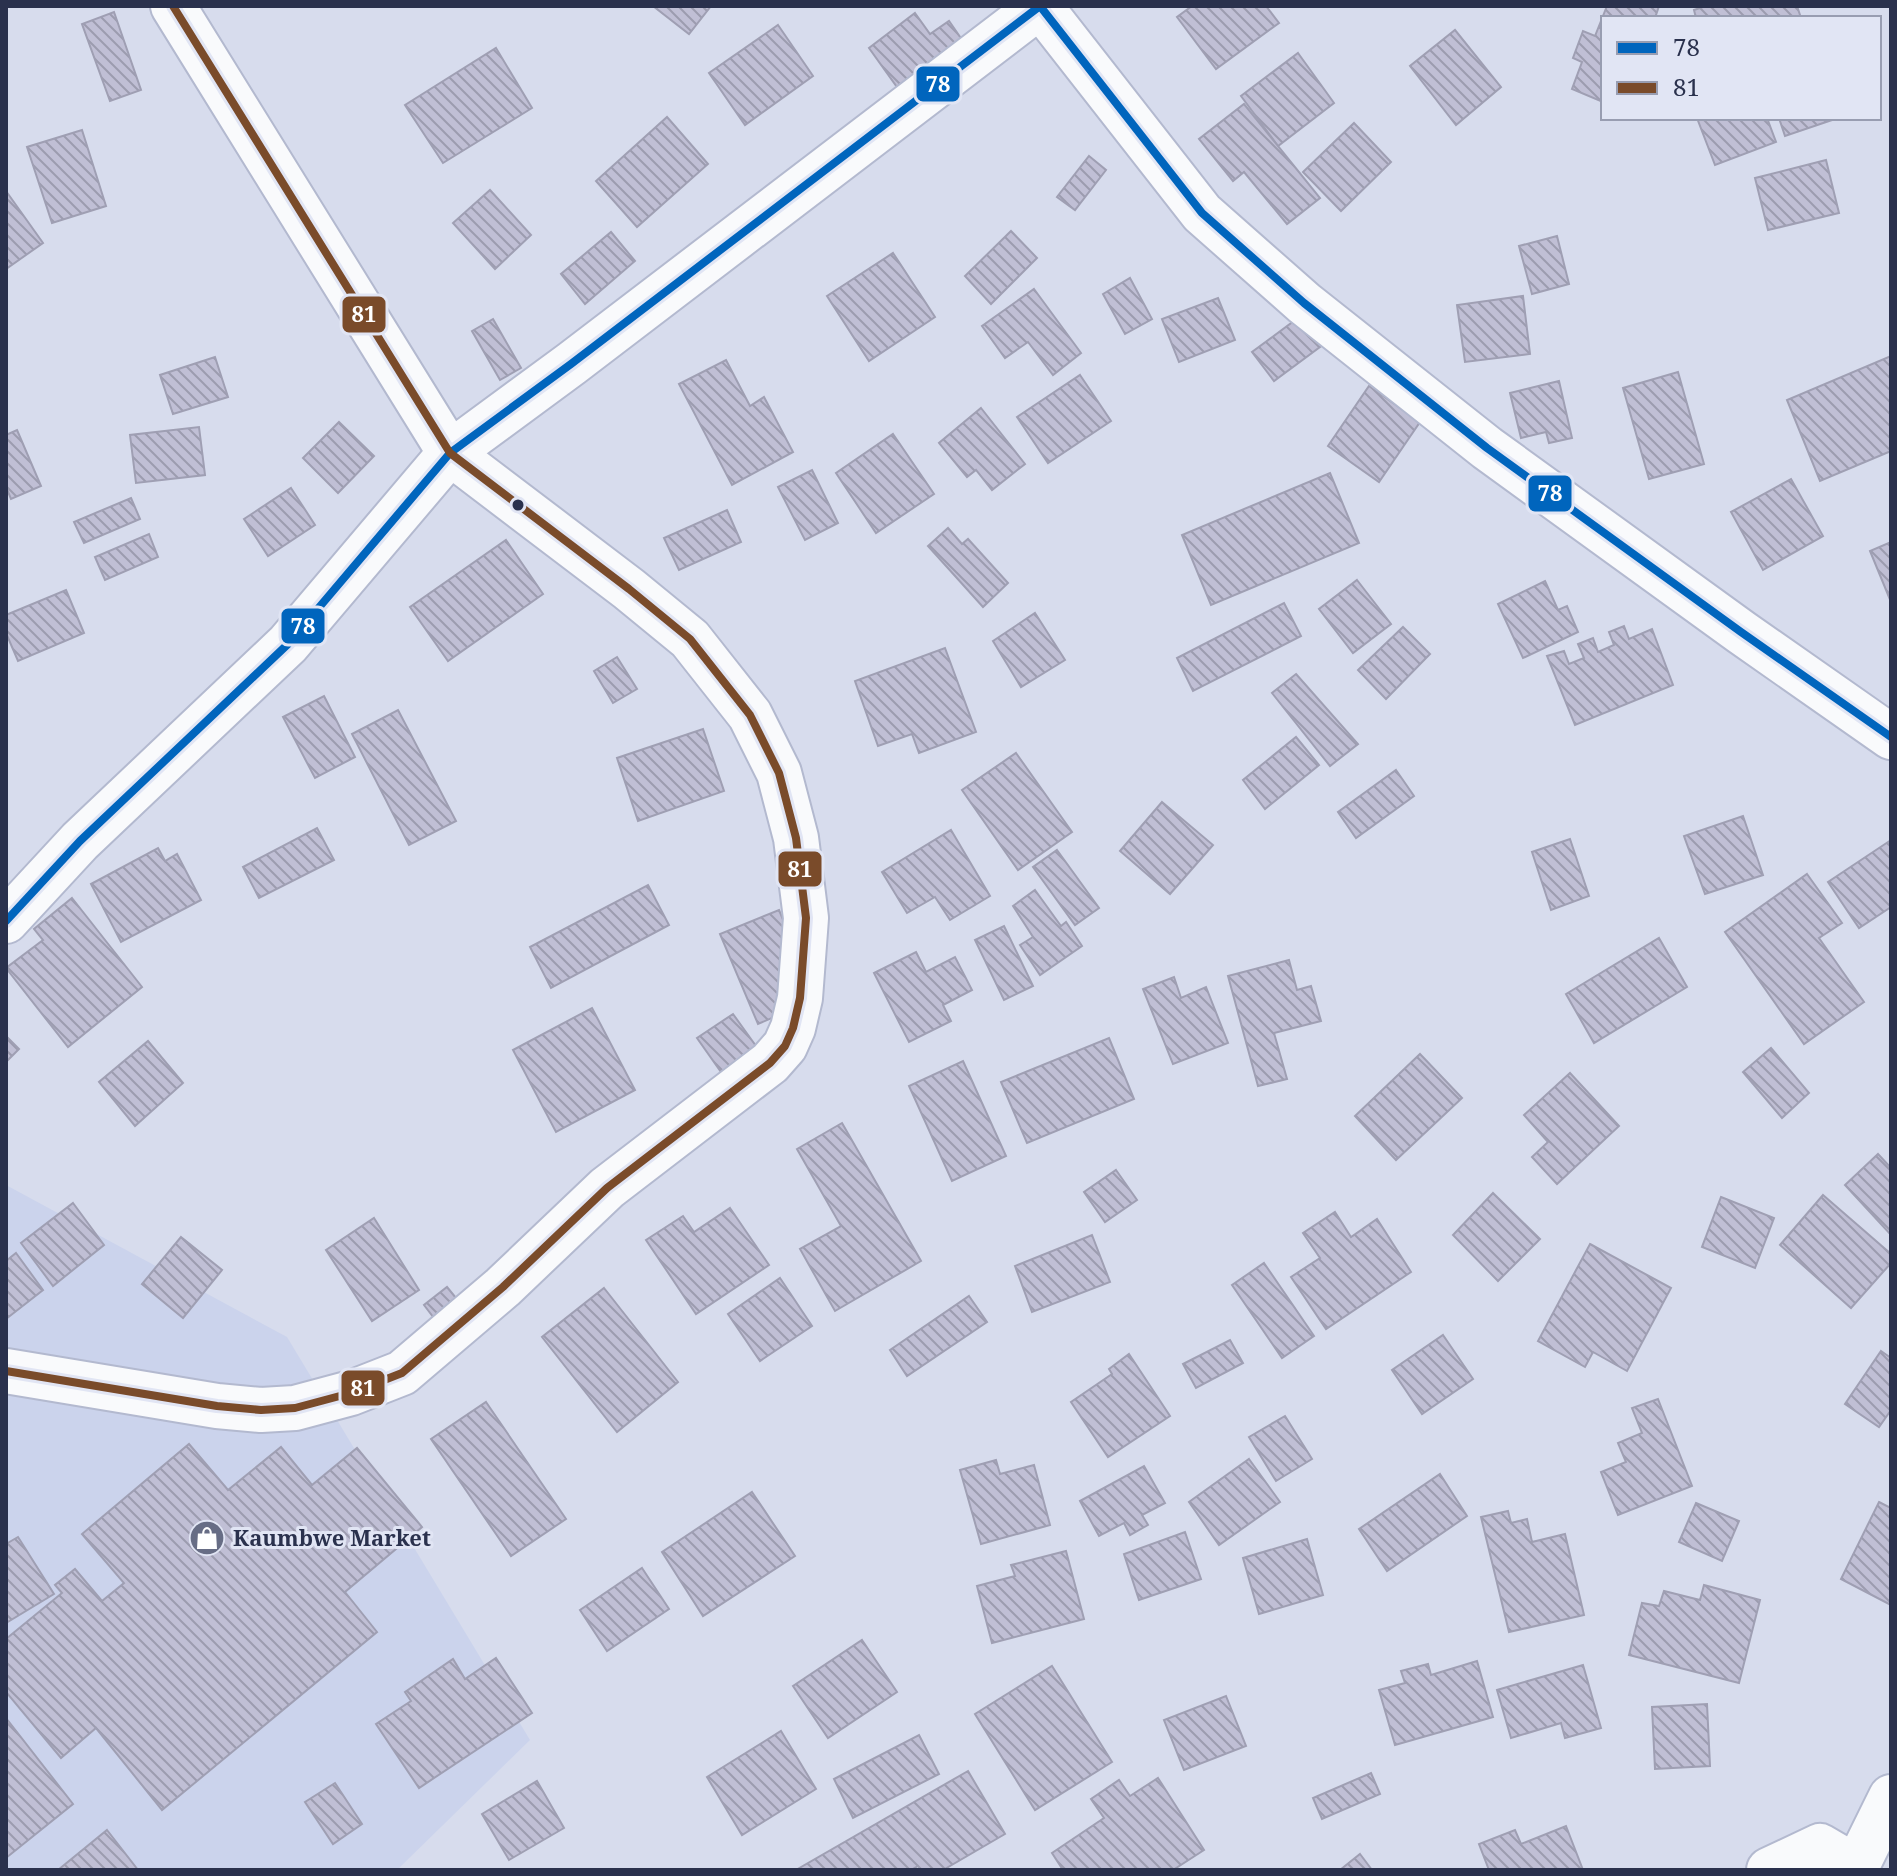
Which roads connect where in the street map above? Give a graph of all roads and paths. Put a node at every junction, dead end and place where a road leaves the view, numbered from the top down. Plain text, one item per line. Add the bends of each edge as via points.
1 (173, 6) edge
2 (1040, 6) edge
3 (450, 453) junction
4 (1891, 737) edge
5 (6, 921) edge
6 (6, 1371) edge
7 (1891, 1797) edge
8 (1855, 1868) edge
9 (1769, 1870) edge

1 - 3 street
2 - 3 street
2 - 4 street via 1202,213 1304,303 1487,448
3 - 5 street via 288,644 80,841
3 - 6 street via 690,639 750,715 779,773 796,838 806,918 800,998 785,1046 607,1188 402,1373 351,1393 261,1410
7 - 8 street
8 - 9 street via 1820,1846

